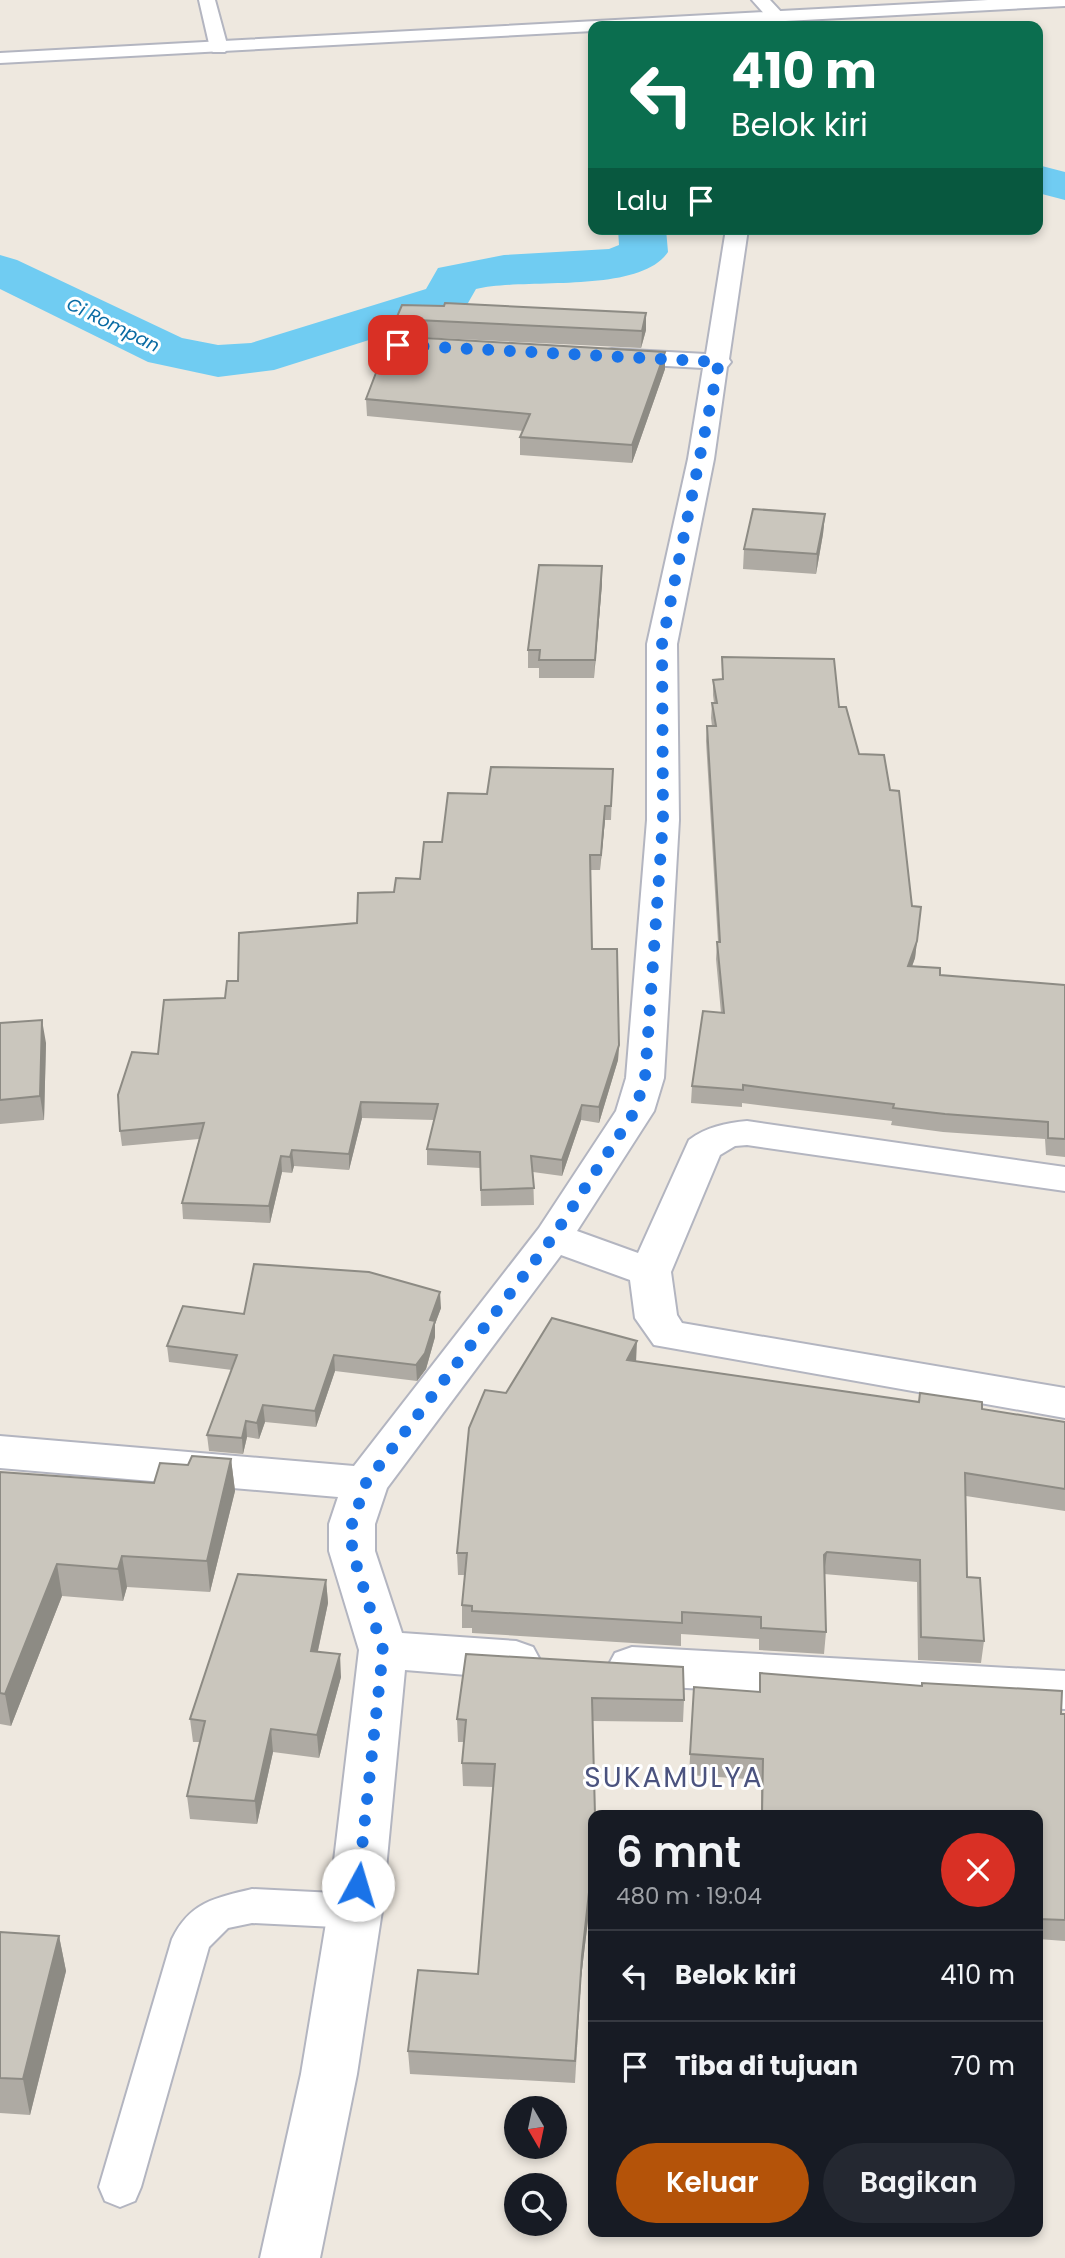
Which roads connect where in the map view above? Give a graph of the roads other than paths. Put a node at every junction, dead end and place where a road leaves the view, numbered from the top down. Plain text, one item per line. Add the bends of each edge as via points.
1 (207, 0) edge
2 (760, 0) edge
3 (1065, 1) edge
4 (775, 15) junction
5 (693, 21) edge
6 (588, 28) edge
7 (219, 48) junction
8 (0, 58) edge
9 (736, 235) edge
10 (593, 355) edge
11 (719, 362) junction
12 (1065, 1179) edge
13 (553, 1237) junction
14 (650, 1272) junction
15 (1065, 1402) edge
16 (0, 1452) edge
17 (366, 1483) junction
18 (383, 1650) junction
19 (552, 1662) edge
20 (594, 1664) edge
21 (1065, 1690) edge
22 (355, 1911) junction
23 (120, 2187) dead end
24 (290, 2258) edge

1 - 7 street
2 - 4 street
3 - 4 street
4 - 5 street
6 - 7 street
7 - 8 street
9 - 11 street
10 - 11 street
11 - 13 street via 662,644 663,820 645,1078 635,1111
12 - 14 street via 730,1134 703,1150
13 - 14 street
13 - 17 street
14 - 15 street via 656,1318 669,1335
16 - 17 street
17 - 18 street via 352,1524 352,1551
18 - 19 street
18 - 22 street
20 - 21 street
22 - 23 lane via 252,1906 216,1914 192,1939
22 - 24 street via 329,2074

